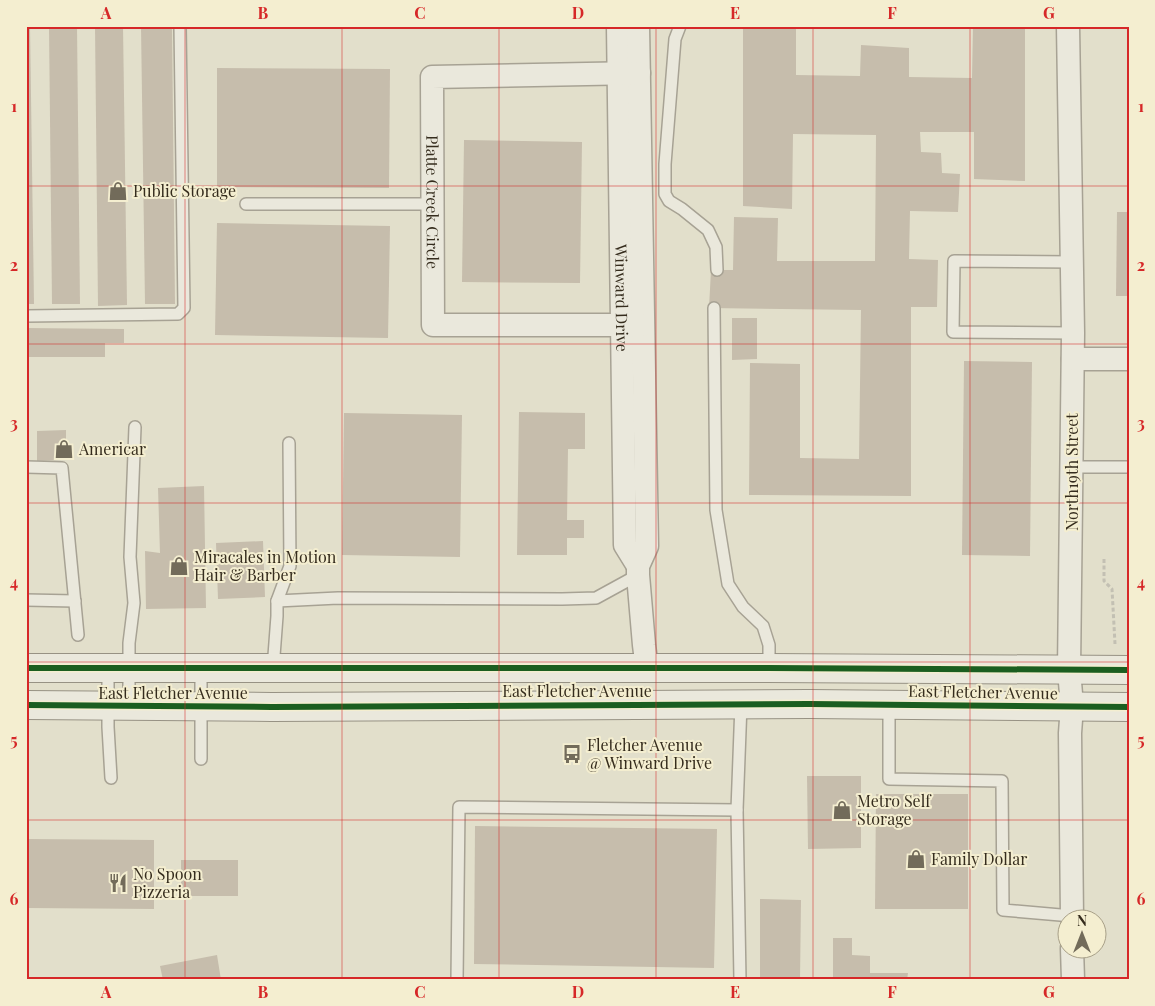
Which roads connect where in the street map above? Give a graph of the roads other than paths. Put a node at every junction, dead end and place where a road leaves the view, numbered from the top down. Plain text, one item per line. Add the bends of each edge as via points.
1 (180, 26) edge
2 (618, 26) edge
3 (638, 26) edge
4 (680, 26) edge
5 (1068, 26) edge
6 (629, 73) junction
7 (246, 204) dead end
8 (432, 204) junction
9 (1072, 262) junction
10 (717, 270) dead end
11 (714, 308) dead end
12 (26, 316) edge
13 (632, 325) junction
14 (1072, 333) junction
15 (1072, 359) junction
16 (1129, 359) edge
17 (135, 427) dead end
18 (289, 442) dead end
19 (1129, 467) edge
20 (26, 468) edge
21 (1072, 468) junction
22 (638, 577) junction
23 (26, 600) edge
24 (75, 601) junction
25 (277, 601) junction
26 (78, 634) dead end
27 (26, 668) edge
28 (80, 668) junction
29 (118, 668) junction
30 (201, 668) junction
31 (769, 668) junction
32 (273, 669) junction
33 (648, 669) junction
34 (1069, 670) junction
35 (1129, 670) edge
36 (669, 704) junction
37 (741, 704) junction
38 (889, 704) junction
39 (26, 706) edge
40 (79, 706) junction
41 (119, 706) junction
42 (201, 706) junction
43 (1072, 706) junction
44 (272, 707) junction
45 (1129, 707) edge
46 (201, 759) dead end
47 (111, 778) dead end
48 (737, 810) junction
49 (1072, 908) edge
50 (1058, 916) edge
51 (1072, 958) edge
52 (457, 980) edge
53 (740, 980) edge
54 (1072, 980) edge

1 - 12 lane via 184,308 178,314
2 - 6 street, Winward Drive
3 - 6 street, Winward Drive
4 - 10 lane via 675,39 665,194 669,201 708,230 716,246
5 - 9 street, North19th Street
6 - 8 street, Platte Creek Circle via 432,77
6 - 13 street, Winward Drive
7 - 8 lane
8 - 13 street, Platte Creek Circle via 433,325
9 - 14 street, North19th Street
9 - 14 lane via 954,261 953,332
11 - 31 lane via 718,519 728,584 743,607 763,626 769,645
13 - 22 street, Winward Drive via 647,546
14 - 15 street, North19th Street
15 - 16 street
15 - 21 street, North19th Street
17 - 29 lane via 130,557 134,603 129,643
18 - 25 lane via 290,566
19 - 21 lane
20 - 24 lane via 62,468
21 - 34 street, North19th Street
22 - 25 lane via 596,598
22 - 33 street, Winward Drive
23 - 24 lane
24 - 26 lane
25 - 32 lane
27 - 28 main road, East Fletcher Avenue
28 - 29 main road, East Fletcher Avenue
28 - 40 main road
29 - 30 main road, East Fletcher Avenue
29 - 41 lane
29 - 41 lane
30 - 32 main road, East Fletcher Avenue
30 - 42 lane
31 - 33 main road, East Fletcher Avenue
31 - 34 main road, East Fletcher Avenue
32 - 33 main road, East Fletcher Avenue
32 - 44 main road
33 - 36 main road
34 - 35 main road, East Fletcher Avenue
34 - 43 street, North19th Street
36 - 37 main road, East Fletcher Avenue
36 - 44 main road, East Fletcher Avenue
37 - 38 main road, East Fletcher Avenue
37 - 48 lane
38 - 43 main road, East Fletcher Avenue
38 - 50 lane via 889,779 1002,781 1003,910
39 - 40 main road, East Fletcher Avenue
40 - 41 main road, East Fletcher Avenue
41 - 42 main road, East Fletcher Avenue
41 - 47 lane
42 - 44 main road, East Fletcher Avenue
42 - 46 lane
43 - 45 main road, East Fletcher Avenue
43 - 49 street, North19th Street
48 - 52 lane via 459,807
48 - 53 lane
51 - 54 street

